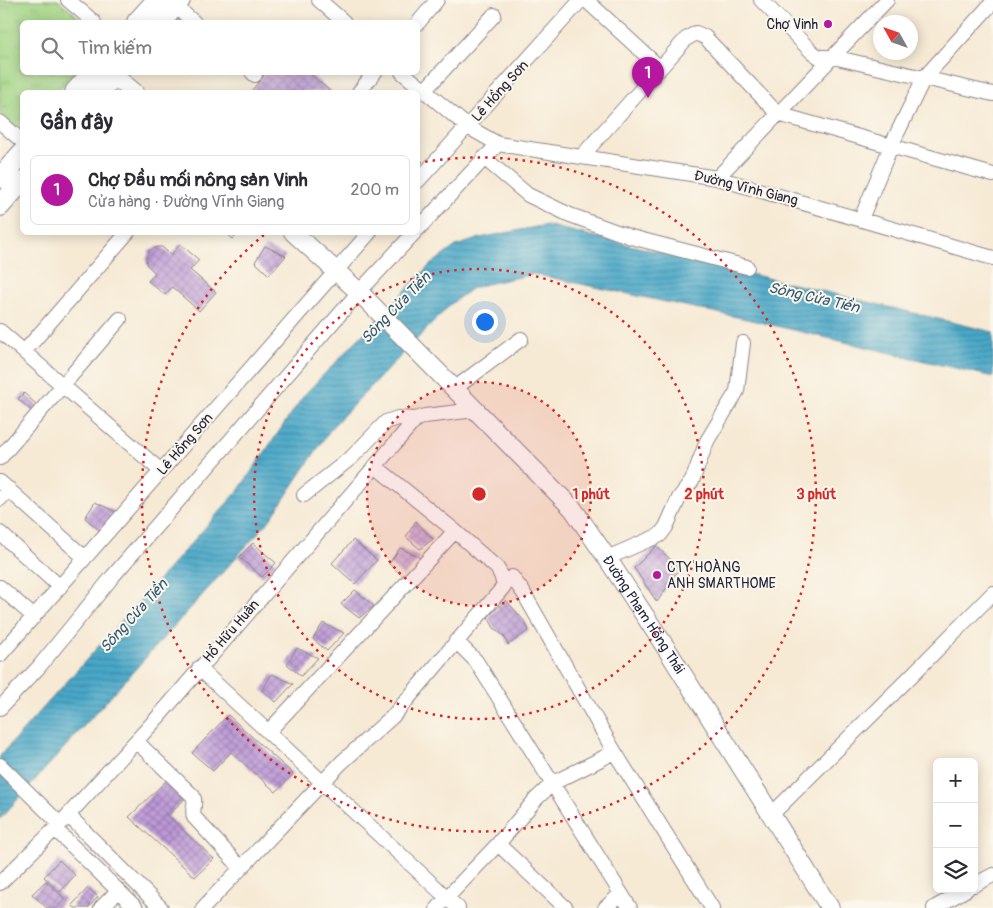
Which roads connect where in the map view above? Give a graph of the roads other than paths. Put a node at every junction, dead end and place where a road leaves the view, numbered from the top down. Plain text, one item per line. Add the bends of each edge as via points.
1 (68, 0) edge
2 (319, 0) edge
3 (437, 0) edge
4 (581, 0) edge
5 (586, 0) edge
6 (761, 0) edge
7 (887, 0) edge
8 (171, 2) edge
9 (993, 2) edge
10 (494, 15) dead end
11 (92, 20) edge
12 (140, 20) edge
13 (162, 20) edge
14 (192, 20) edge
15 (342, 20) edge
16 (420, 21) edge
17 (833, 57) junction
18 (660, 68) junction
19 (90, 75) edge
20 (115, 75) edge
21 (117, 75) edge
22 (373, 75) edge
23 (405, 75) edge
24 (924, 78) junction
25 (77, 90) edge
26 (102, 90) edge
27 (132, 90) edge
28 (361, 90) edge
29 (424, 91) junction
30 (993, 94) edge
31 (778, 114) junction
32 (0, 122) edge
33 (468, 127) junction
34 (20, 139) edge
35 (498, 144) junction
36 (891, 146) junction
37 (20, 154) edge
38 (582, 156) junction
39 (484, 158) junction
40 (993, 175) edge
41 (0, 178) edge
42 (718, 178) junction
43 (420, 179) edge
44 (20, 183) edge
45 (0, 206) edge
46 (861, 220) junction
47 (420, 227) edge
48 (125, 235) edge
49 (296, 235) edge
50 (367, 235) edge
51 (411, 235) edge
52 (993, 258) edge
53 (748, 267) dead end
54 (336, 272) junction
55 (358, 292) junction
56 (120, 320) dead end
57 (0, 332) edge
58 (521, 339) dead end
59 (743, 342) dead end
60 (24, 352) junction
61 (63, 386) junction
62 (454, 389) junction
63 (475, 410) junction
64 (416, 419) junction
65 (0, 458) edge
66 (375, 466) junction
67 (161, 471) junction
68 (3, 490) edge
69 (304, 495) dead end
70 (455, 531) junction
71 (0, 533) edge
72 (85, 558) junction
73 (607, 558) junction
74 (504, 586) junction
75 (0, 587) edge
76 (60, 587) junction
77 (993, 593) edge
78 (34, 617) junction
79 (456, 641) junction
80 (0, 655) edge
81 (199, 668) junction
82 (0, 708) edge
83 (268, 732) junction
84 (136, 741) junction
85 (614, 751) junction
86 (0, 765) edge
87 (323, 783) junction
88 (553, 783) junction
89 (771, 815) junction
90 (61, 823) junction
91 (498, 844) junction
92 (242, 868) junction
93 (993, 875) edge
94 (0, 883) edge
95 (978, 883) edge
96 (118, 891) junction
97 (961, 893) edge
98 (621, 894) junction
99 (446, 897) junction
100 (101, 908) edge
101 (136, 908) edge
102 (161, 908) edge
103 (203, 908) edge
104 (437, 908) edge
105 (458, 908) edge
106 (566, 908) edge
107 (605, 908) edge
108 (630, 908) edge
109 (712, 908) edge
110 (830, 908) edge
111 (934, 908) edge

1 - 11 street
2 - 15 street
3 - 16 street
4 - 33 street, Lê Hồng Sơn
5 - 18 street
6 - 17 street via 811,51 819,57
7 - 17 street
8 - 12 highway
8 - 13 highway
8 - 14 street
9 - 24 street
10 - 29 street
17 - 24 street
17 - 31 street
18 - 31 street via 690,36 700,34
18 - 38 street
19 - 25 highway
20 - 26 highway
21 - 27 main road
22 - 28 street
23 - 29 street, Đường Vĩnh Giang
24 - 30 street
24 - 36 street
29 - 33 street, Đường Vĩnh Giang
31 - 36 street
31 - 42 street
32 - 34 street
33 - 35 street, Đường Vĩnh Giang
33 - 43 street, Lê Hồng Sơn
35 - 38 street, Đường Vĩnh Giang
35 - 39 street
36 - 40 street
36 - 46 street
37 - 41 highway
38 - 42 street, Đường Vĩnh Giang
39 - 47 street
39 - 53 street via 528,196 570,215 631,237
42 - 46 street, Đường Vĩnh Giang
44 - 45 highway
46 - 52 street, Đường Vĩnh Giang
48 - 60 street
49 - 54 main road
50 - 54 street, Lê Hồng Sơn
51 - 55 street
54 - 55 main road
54 - 67 street, Lê Hồng Sơn
55 - 62 main road, Đường Phạm Hồng Thái
55 - 82 street via 113,576 38,668
56 - 61 street
57 - 60 street
58 - 62 street
59 - 73 street via 737,391 707,441 692,481 679,498 666,527 660,535
60 - 61 street
61 - 65 street
61 - 67 street
62 - 63 main road, Đường Phạm Hồng Thái
63 - 64 street
63 - 73 main road, Đường Phạm Hồng Thái via 573,510
64 - 66 street, Hồ Hữu Huân
64 - 69 street via 398,418 386,422 352,457
66 - 70 street
66 - 81 street, Hồ Hữu Huân
67 - 72 street, Lê Hồng Sơn
68 - 72 street
70 - 74 street via 497,568
70 - 83 street
71 - 76 street
72 - 76 street, Lê Hồng Sơn
73 - 89 main road, Đường Phạm Hồng Thái
74 - 79 street
74 - 85 street via 512,577 523,592
75 - 78 street
76 - 78 street, Lê Hồng Sơn
77 - 89 street
78 - 80 street, Lê Hồng Sơn
79 - 87 street via 393,716
79 - 88 street via 476,660
81 - 83 street
81 - 84 street, Hồ Hữu Huân
83 - 87 street
84 - 90 street, Hồ Hữu Huân
84 - 92 street via 193,796 194,817
85 - 88 street
85 - 109 street
86 - 90 street
87 - 92 street
87 - 99 street
88 - 91 street
88 - 98 street
89 - 110 main road, Đường Phạm Hồng Thái
90 - 94 street, Hồ Hữu Huân
90 - 96 street
90 - 102 street
91 - 99 street
91 - 106 street
92 - 103 street
93 - 95 street
96 - 100 street
96 - 101 street
97 - 111 street
98 - 107 street
98 - 108 street
99 - 104 street
99 - 105 street

